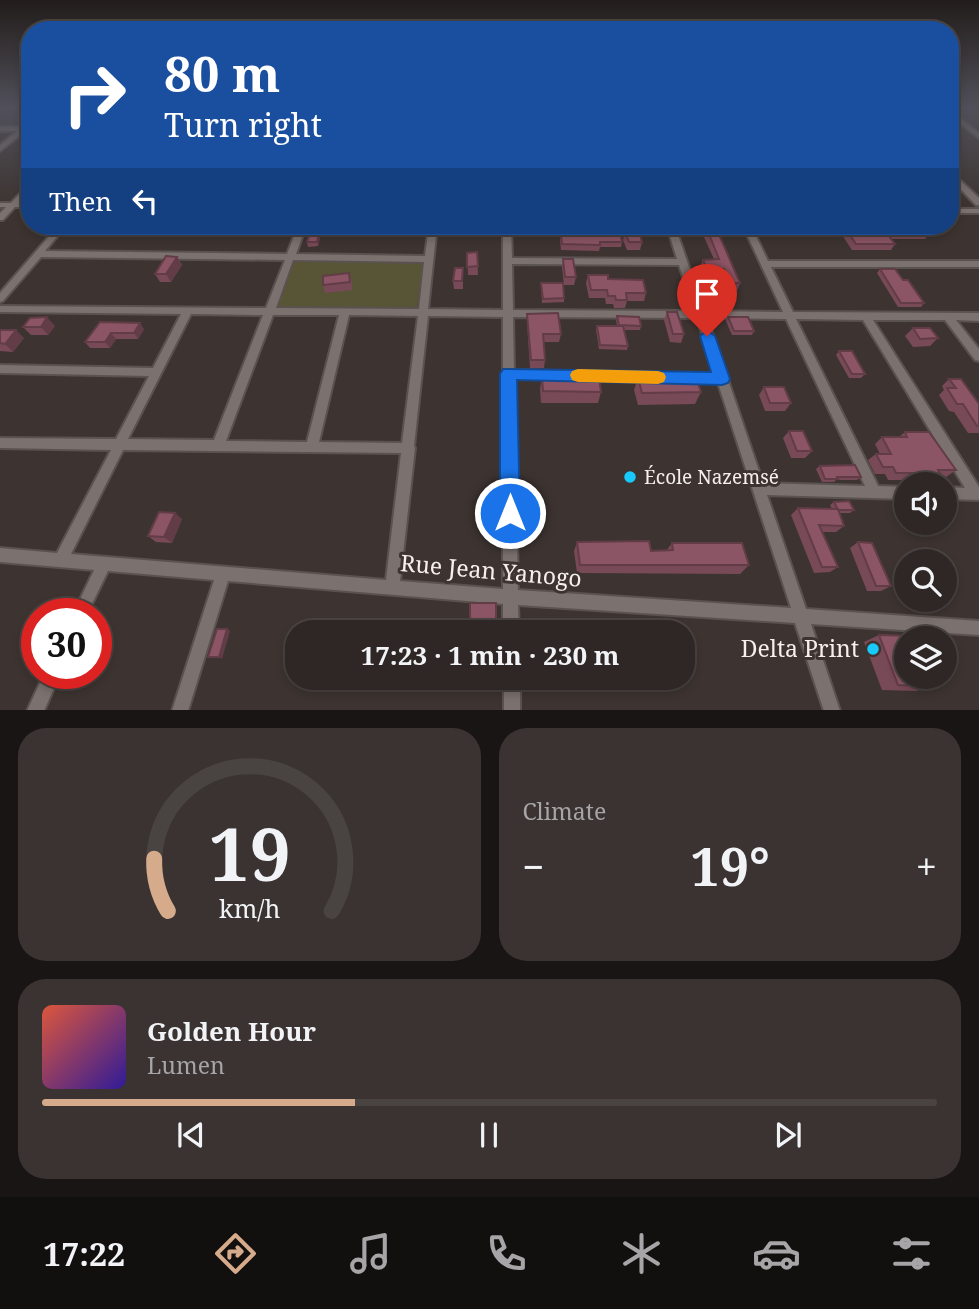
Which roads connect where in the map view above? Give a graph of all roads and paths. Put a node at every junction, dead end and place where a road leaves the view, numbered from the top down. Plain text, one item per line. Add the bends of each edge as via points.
1 (959, 182) edge
2 (21, 197) edge
3 (979, 202) edge
4 (0, 205) edge
5 (13, 205) junction
6 (21, 205) edge
7 (959, 211) edge
8 (979, 211) edge
9 (0, 218) edge
10 (54, 235) edge
11 (299, 235) edge
12 (432, 235) edge
13 (507, 235) edge
14 (674, 235) edge
15 (751, 235) edge
16 (37, 254) junction
17 (290, 258) junction
18 (429, 259) junction
19 (508, 261) junction
20 (683, 262) junction
21 (765, 264) junction
22 (979, 264) edge
23 (0, 299) edge
24 (0, 309) edge
25 (188, 310) junction
26 (270, 311) junction
27 (345, 312) junction
28 (424, 312) junction
29 (508, 313) junction
30 (700, 315) junction
31 (789, 315) junction
32 (866, 316) junction
33 (948, 317) junction
34 (979, 317) edge
35 (979, 357) edge
36 (0, 369) edge
37 (158, 372) junction
38 (509, 374) junction
39 (722, 379) junction
40 (0, 443) edge
41 (120, 444) junction
42 (218, 446) junction
43 (313, 446) junction
44 (409, 448) junction
45 (761, 489) junction
46 (874, 492) junction
47 (894, 493) edge
48 (957, 494) edge
49 (978, 494) edge
50 (0, 555) edge
51 (62, 558) junction
52 (104, 563) junction
53 (223, 573) junction
54 (392, 585) junction
55 (511, 597) junction
56 (88, 598) edge
57 (800, 618) junction
58 (511, 620) edge
59 (979, 628) edge
60 (45, 689) edge
61 (512, 690) edge
62 (35, 710) edge
63 (180, 710) edge
64 (512, 710) edge
65 (832, 710) edge

1 - 3 street
2 - 5 street
4 - 5 street
5 - 6 street
5 - 9 street
7 - 8 street
10 - 16 street
11 - 17 street
12 - 18 street
13 - 19 street
14 - 20 street
15 - 21 street
16 - 17 street
16 - 23 street
17 - 18 street
17 - 26 street
18 - 28 street
19 - 20 street
19 - 29 street
20 - 30 street
21 - 22 street
21 - 31 street
24 - 25 street
25 - 26 street
25 - 37 street
26 - 27 street
26 - 42 street
27 - 28 street
27 - 43 street
28 - 29 street
28 - 44 street
29 - 30 street
29 - 38 street
30 - 31 street
30 - 39 street
31 - 32 street
31 - 46 street
32 - 33 street
32 - 49 street
33 - 34 street
33 - 35 street
36 - 37 street
37 - 41 street
38 - 39 street
38 - 55 street
39 - 45 street
40 - 41 street
41 - 42 street
41 - 51 street
42 - 43 street
43 - 44 street
44 - 54 street
45 - 46 street
45 - 57 street
46 - 47 street
48 - 49 street
50 - 51 street, Rue Jean Yanogo
51 - 52 street, Rue Jean Yanogo
52 - 53 street, Rue Jean Yanogo
52 - 56 street
53 - 54 street, Rue Jean Yanogo
53 - 63 street
54 - 55 street, Rue Jean Yanogo
55 - 57 street, Rue Jean Yanogo
55 - 58 street
57 - 59 street, Rue Jean Yanogo
57 - 65 street
60 - 62 street
61 - 64 street

